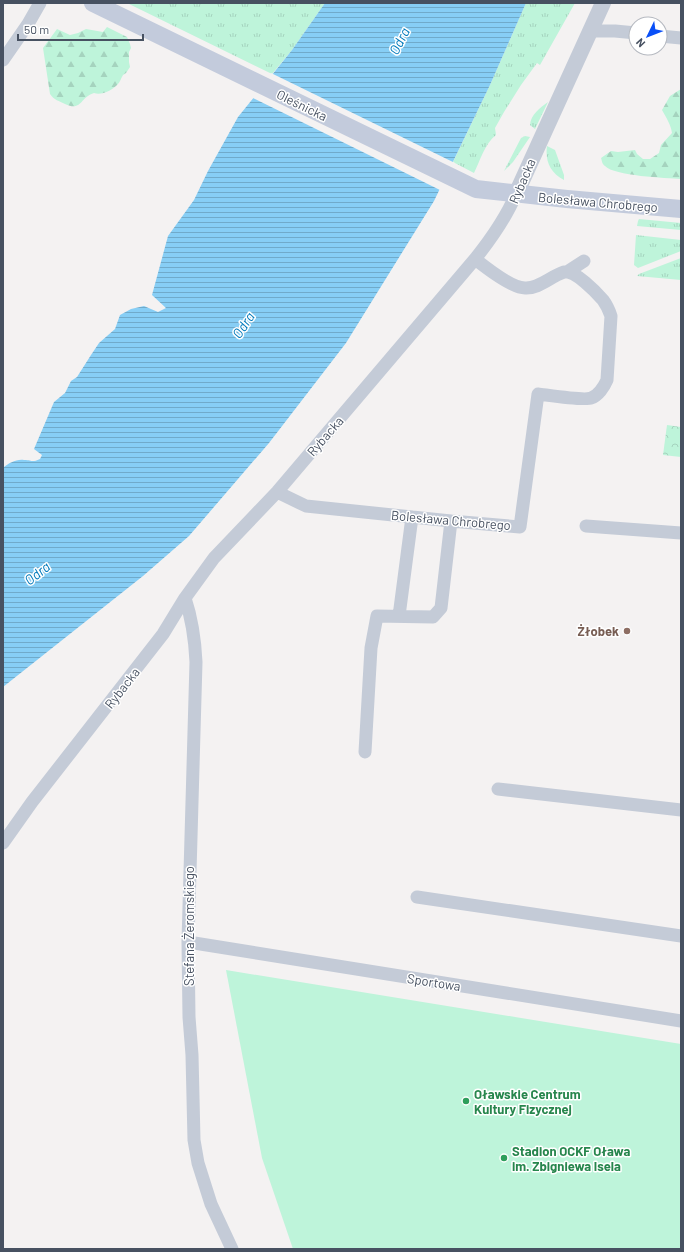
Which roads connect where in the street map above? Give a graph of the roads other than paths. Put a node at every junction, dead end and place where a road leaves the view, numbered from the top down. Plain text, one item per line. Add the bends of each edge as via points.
1 (40, 3) edge
2 (93, 3) edge
3 (603, 3) edge
4 (590, 31) junction
5 (628, 32) edge
6 (668, 37) edge
7 (681, 38) edge
8 (3, 60) edge
9 (516, 194) junction
10 (681, 209) edge
11 (475, 259) junction
12 (584, 261) dead end
13 (567, 272) junction
14 (277, 492) junction
15 (412, 517) junction
16 (451, 521) junction
17 (586, 526) dead end
18 (681, 533) edge
19 (185, 598) junction
20 (399, 616) junction
21 (365, 752) dead end
22 (498, 789) dead end
23 (681, 810) edge
24 (3, 843) edge
25 (417, 897) dead end
26 (681, 936) edge
27 (188, 942) junction
28 (681, 1021) edge
29 (232, 1249) edge

1 - 8 street
2 - 9 main road, Oleśnicka via 455,180 476,189
3 - 4 street, Rybacka
4 - 5 street
4 - 9 street, Rybacka
6 - 7 street
9 - 10 main road, Bolesława Chrobrego
9 - 11 street, Rybacka via 503,221
11 - 13 street via 498,276 526,288
11 - 14 street, Rybacka
12 - 13 street
13 - 16 street, Bolesława Chrobrego via 578,276 603,300 611,316 607,380 598,394 589,399 538,394 520,527
14 - 15 street, Bolesława Chrobrego via 306,506
14 - 19 street, Rybacka via 214,558
15 - 16 street, Bolesława Chrobrego
15 - 20 street
16 - 20 street via 441,608 433,617
17 - 18 street
19 - 24 street, Rybacka via 163,634
19 - 27 street, Stefana Żeromskiego via 196,662
20 - 21 street via 377,616 371,648
22 - 23 street
25 - 26 street
27 - 28 street, Sportowa
27 - 29 street, Stefana Żeromskiego via 194,1140 198,1163 211,1204

